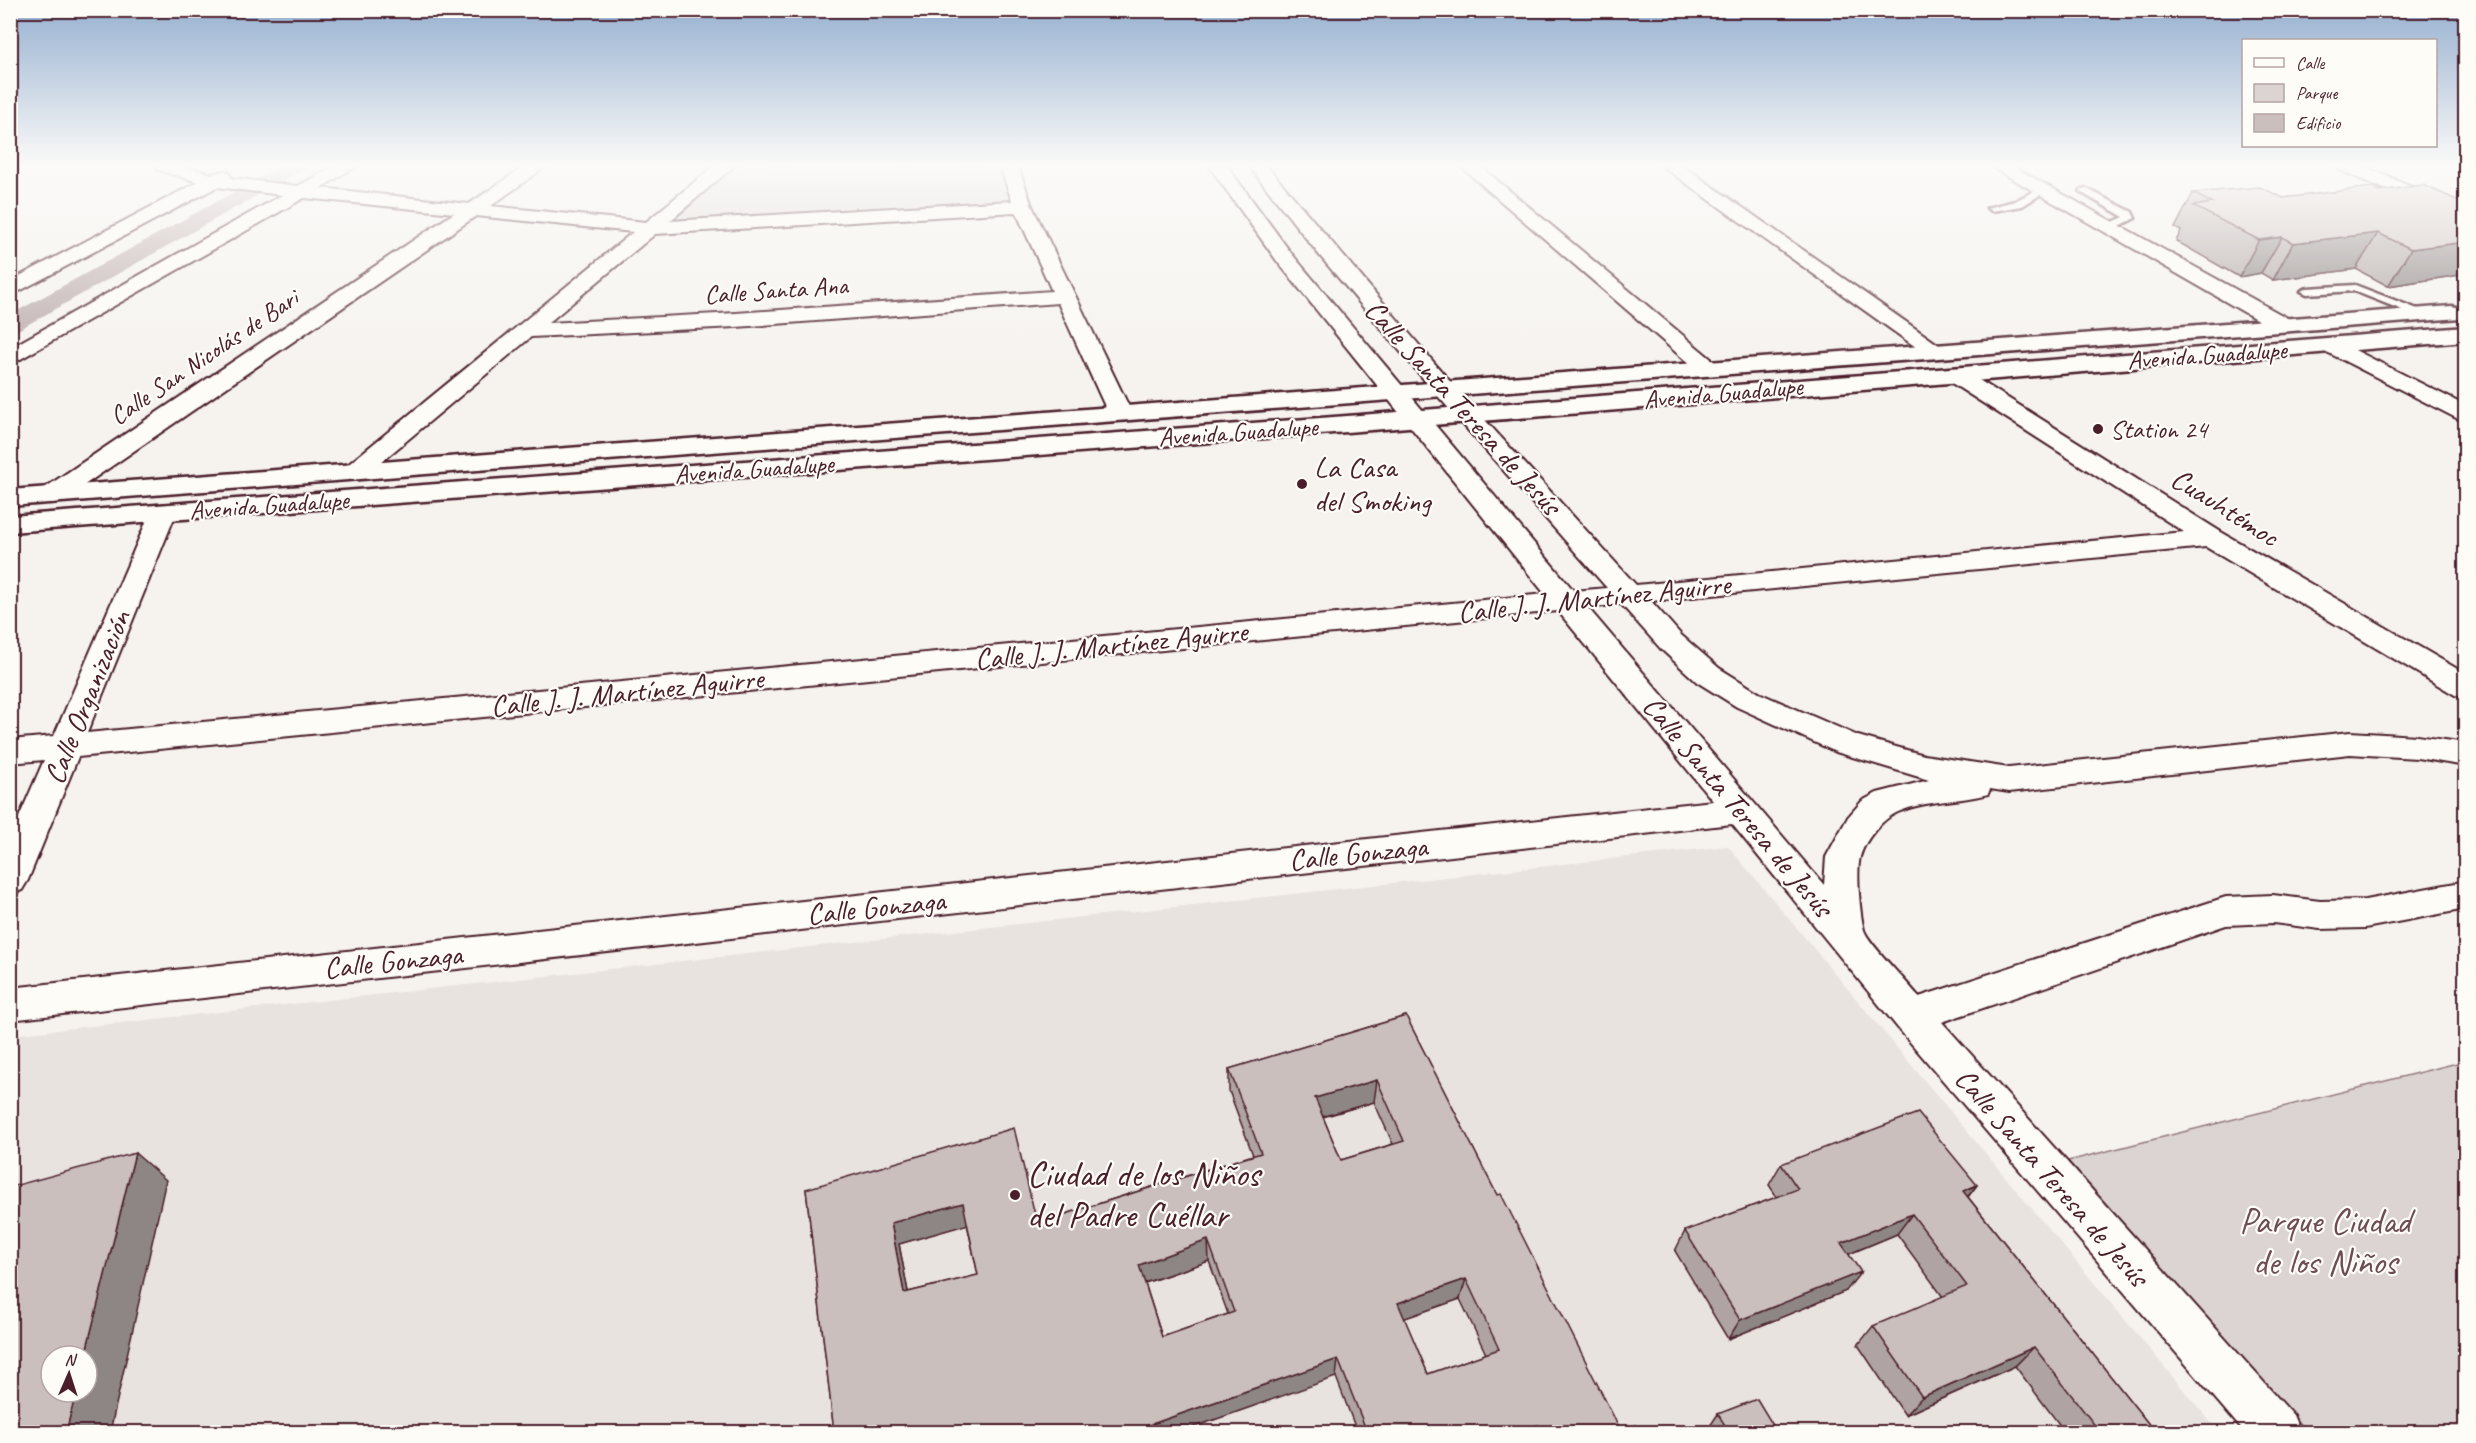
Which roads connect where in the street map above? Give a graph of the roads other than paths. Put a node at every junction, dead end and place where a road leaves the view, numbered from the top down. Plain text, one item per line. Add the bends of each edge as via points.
1 (117, 233) edge
2 (229, 233) edge
3 (439, 233) edge
4 (645, 233) edge
5 (1036, 233) edge
6 (1267, 233) edge
7 (1312, 233) edge
8 (1549, 233) edge
9 (1768, 233) edge
10 (2118, 233) edge
11 (46, 272) junction
12 (10, 273) edge
13 (10, 290) edge
14 (2307, 291) dead end
15 (1065, 296) junction
16 (2466, 312) edge
17 (2424, 315) junction
18 (2283, 325) junction
19 (526, 331) junction
20 (2466, 334) edge
21 (2331, 345) junction
22 (1935, 350) junction
23 (10, 358) edge
24 (1708, 368) junction
25 (1955, 375) junction
26 (1445, 390) junction
27 (1393, 393) junction
28 (1120, 413) junction
29 (1469, 414) junction
30 (2466, 416) edge
31 (1414, 418) junction
32 (354, 472) junction
33 (52, 495) junction
34 (10, 498) edge
35 (163, 513) junction
36 (10, 524) edge
37 (2211, 538) junction
38 (1630, 594) junction
39 (1566, 600) junction
40 (2466, 688) edge
41 (66, 746) junction
42 (10, 752) edge
43 (2466, 755) edge
44 (2010, 780) junction
45 (1740, 810) junction
46 (10, 880) edge
47 (2466, 895) edge
48 (1846, 935) junction
49 (10, 1004) edge
50 (1912, 1016) junction
51 (2276, 1432) edge

1 - 11 street
2 - 23 street
3 - 33 street, Calle San Nicolás de Bari
4 - 19 street
5 - 15 street
6 - 27 street, Calle Santa Teresa de Jesús
7 - 26 street, Calle Santa Teresa de Jesús
8 - 24 street
9 - 22 street
10 - 18 street
11 - 12 street
11 - 13 street
14 - 17 lane via 2355,288
15 - 19 street, Calle Santa Ana
15 - 28 street
16 - 17 main road, Avenida Guadalupe
17 - 18 main road, Avenida Guadalupe
18 - 22 main road, Avenida Guadalupe
19 - 32 street
20 - 21 main road, Avenida Guadalupe
21 - 25 main road, Avenida Guadalupe
21 - 30 street
22 - 24 main road, Avenida Guadalupe
24 - 26 main road, Avenida Guadalupe
25 - 29 main road, Avenida Guadalupe
25 - 37 street, Cuauhtémoc
26 - 27 main road, Avenida Guadalupe
26 - 29 street, Calle Santa Teresa de Jesús
27 - 28 main road, Avenida Guadalupe
27 - 31 street, Calle Santa Teresa de Jesús
28 - 32 main road, Avenida Guadalupe
29 - 31 main road, Avenida Guadalupe
29 - 38 street, Calle Santa Teresa de Jesús
31 - 35 main road, Avenida Guadalupe
31 - 39 street, Calle Santa Teresa de Jesús
32 - 33 main road, Avenida Guadalupe
33 - 34 main road, Avenida Guadalupe
35 - 36 main road, Avenida Guadalupe
35 - 41 street, Calle Organización
37 - 38 street, Calle J. J. Martínez Aguirre
37 - 40 street, Cuauhtémoc
38 - 39 street, Calle J. J. Martínez Aguirre
38 - 44 street, Calle Santa Teresa de Jesús via 1683,653 1708,675 1748,700 1847,744 1924,767
39 - 41 street, Calle J. J. Martínez Aguirre
39 - 45 street, Calle Santa Teresa de Jesús
41 - 42 street, Calle J. J. Martínez Aguirre
41 - 46 street, Calle Organización
43 - 44 street, Calle Santa Teresa de Jesús via 2350,743
44 - 48 street via 1927,792 1874,810 1843,857
45 - 48 street, Calle Santa Teresa de Jesús
45 - 49 street, Calle Gonzaga
47 - 50 street via 2365,914 2320,915 2273,909 2226,911
48 - 50 street, Calle Santa Teresa de Jesús
50 - 51 street, Calle Santa Teresa de Jesús

